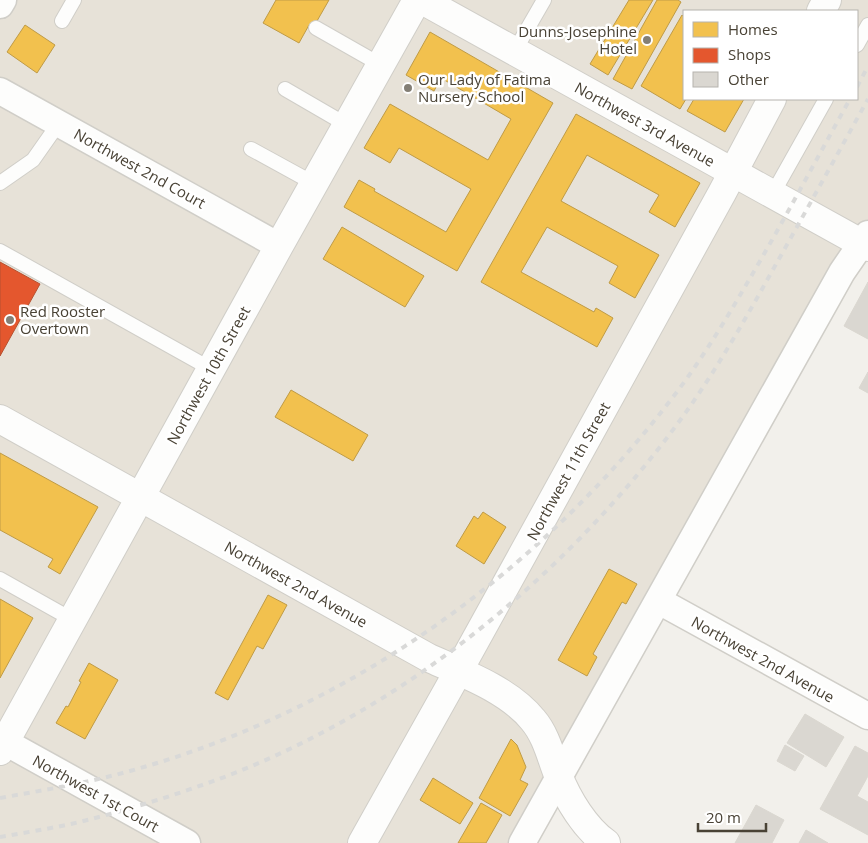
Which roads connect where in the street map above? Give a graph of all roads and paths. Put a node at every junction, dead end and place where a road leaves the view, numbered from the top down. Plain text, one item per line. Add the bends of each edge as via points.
1 (3, 0) edge
2 (74, 0) edge
3 (418, 0) edge
4 (422, 0) edge
5 (544, 0) edge
6 (0, 5) edge
7 (62, 21) dead end
8 (868, 25) edge
9 (316, 28) dead end
10 (858, 43) edge
11 (514, 52) junction
12 (381, 65) junction
13 (284, 89) dead end
14 (0, 91) edge
15 (771, 100) edge
16 (825, 100) edge
17 (58, 123) junction
18 (347, 125) junction
19 (250, 149) dead end
20 (733, 173) junction
21 (0, 183) edge
22 (315, 184) junction
23 (772, 195) junction
24 (866, 241) edge
25 (279, 246) junction
26 (0, 251) edge
27 (212, 369) junction
28 (0, 419) edge
29 (142, 496) junction
30 (0, 579) edge
31 (659, 601) junction
32 (73, 620) junction
33 (459, 671) junction
34 (868, 716) edge
35 (2, 746) edge
36 (560, 779) junction
37 (187, 843) edge
38 (362, 843) edge
39 (522, 843) edge
40 (606, 843) edge

1 - 6 street
2 - 7 lane
3 - 12 street, Northwest 10th Street
4 - 11 street, Northwest 3rd Avenue
5 - 11 lane
8 - 10 lane
9 - 12 lane
11 - 20 street, Northwest 3rd Avenue
12 - 18 street, Northwest 10th Street
13 - 18 lane
14 - 17 street, Northwest 2nd Court
15 - 20 street, Northwest 11th Street
16 - 23 lane
17 - 21 lane via 33,160
17 - 25 street, Northwest 2nd Court
18 - 22 street, Northwest 10th Street
19 - 22 lane
20 - 23 street, Northwest 3rd Avenue
20 - 33 street, Northwest 11th Street
22 - 25 street, Northwest 10th Street
23 - 24 street, Northwest 3rd Avenue
24 - 31 street via 842,272
25 - 27 street, Northwest 10th Street
26 - 27 lane
27 - 29 street, Northwest 10th Street
28 - 29 street, Northwest 2nd Avenue
29 - 32 street, Northwest 10th Street
29 - 33 street, Northwest 2nd Avenue via 429,658
30 - 32 lane
31 - 34 street, Northwest 2nd Avenue
31 - 36 street
32 - 35 street, Northwest 10th Street
33 - 36 street, Northwest 2nd Avenue via 507,697 529,715 542,732
33 - 38 street, Northwest 11th Street
35 - 37 street, Northwest 1st Court
36 - 39 street
36 - 40 street, Northwest 2nd Avenue via 589,828

